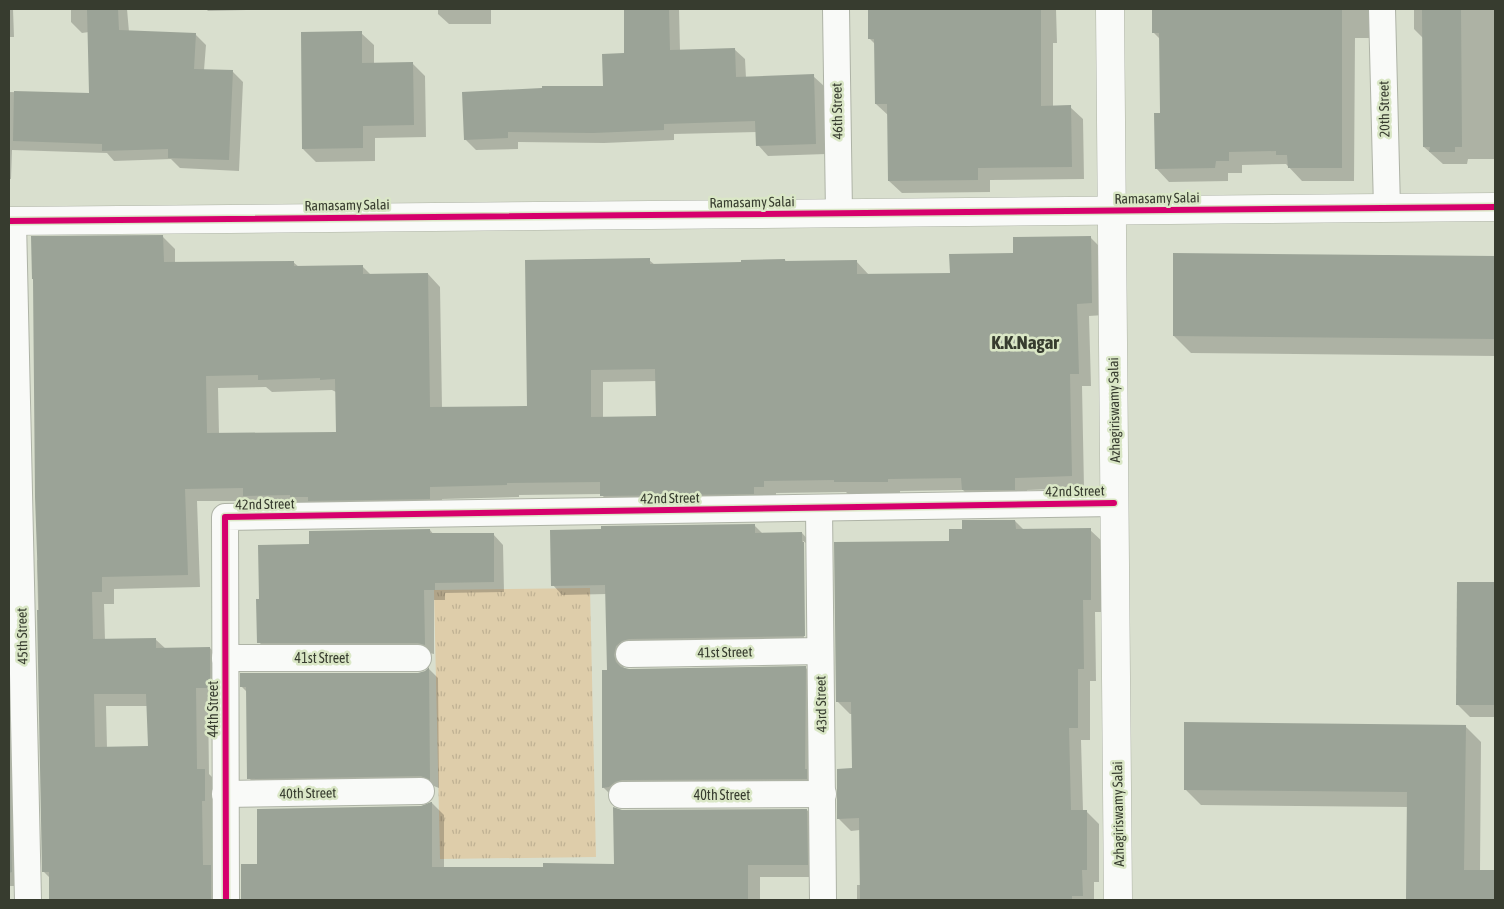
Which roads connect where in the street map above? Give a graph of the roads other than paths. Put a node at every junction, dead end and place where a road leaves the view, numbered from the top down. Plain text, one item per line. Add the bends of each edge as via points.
1 (836, 9) edge
2 (1110, 9) edge
3 (1382, 9) edge
4 (1495, 207) edge
5 (1386, 208) junction
6 (1112, 211) junction
7 (839, 213) junction
8 (11, 221) edge
9 (1114, 503) junction
10 (819, 508) junction
11 (225, 517) joint
12 (820, 651) junction
13 (630, 654) dead end
14 (225, 658) junction
15 (418, 658) dead end
16 (421, 791) dead end
17 (226, 794) junction
18 (823, 794) junction
19 (622, 795) dead end
20 (28, 900) edge
21 (226, 900) edge
22 (823, 900) edge
23 (1118, 900) edge

1 - 7 street, 46th Street
2 - 6 street, Azhagiriswamy Salai
3 - 5 street, 20th Street
4 - 5 street, Ramasamy Salai
5 - 6 street, Ramasamy Salai
6 - 7 street, Ramasamy Salai
6 - 9 street, Azhagiriswamy Salai
7 - 8 street, Ramasamy Salai
8 - 20 street, 45th Street
9 - 10 street, 42nd Street
9 - 23 street, Azhagiriswamy Salai
10 - 11 street, 42nd Street
10 - 12 street, 43rd Street
11 - 14 street, 44th Street
12 - 13 street, 41st Street
12 - 18 street, 43rd Street
14 - 15 street, 41st Street
14 - 17 street, 44th Street
16 - 17 street, 40th Street
17 - 21 street, 44th Street
18 - 19 street, 40th Street
18 - 22 street, 43rd Street

